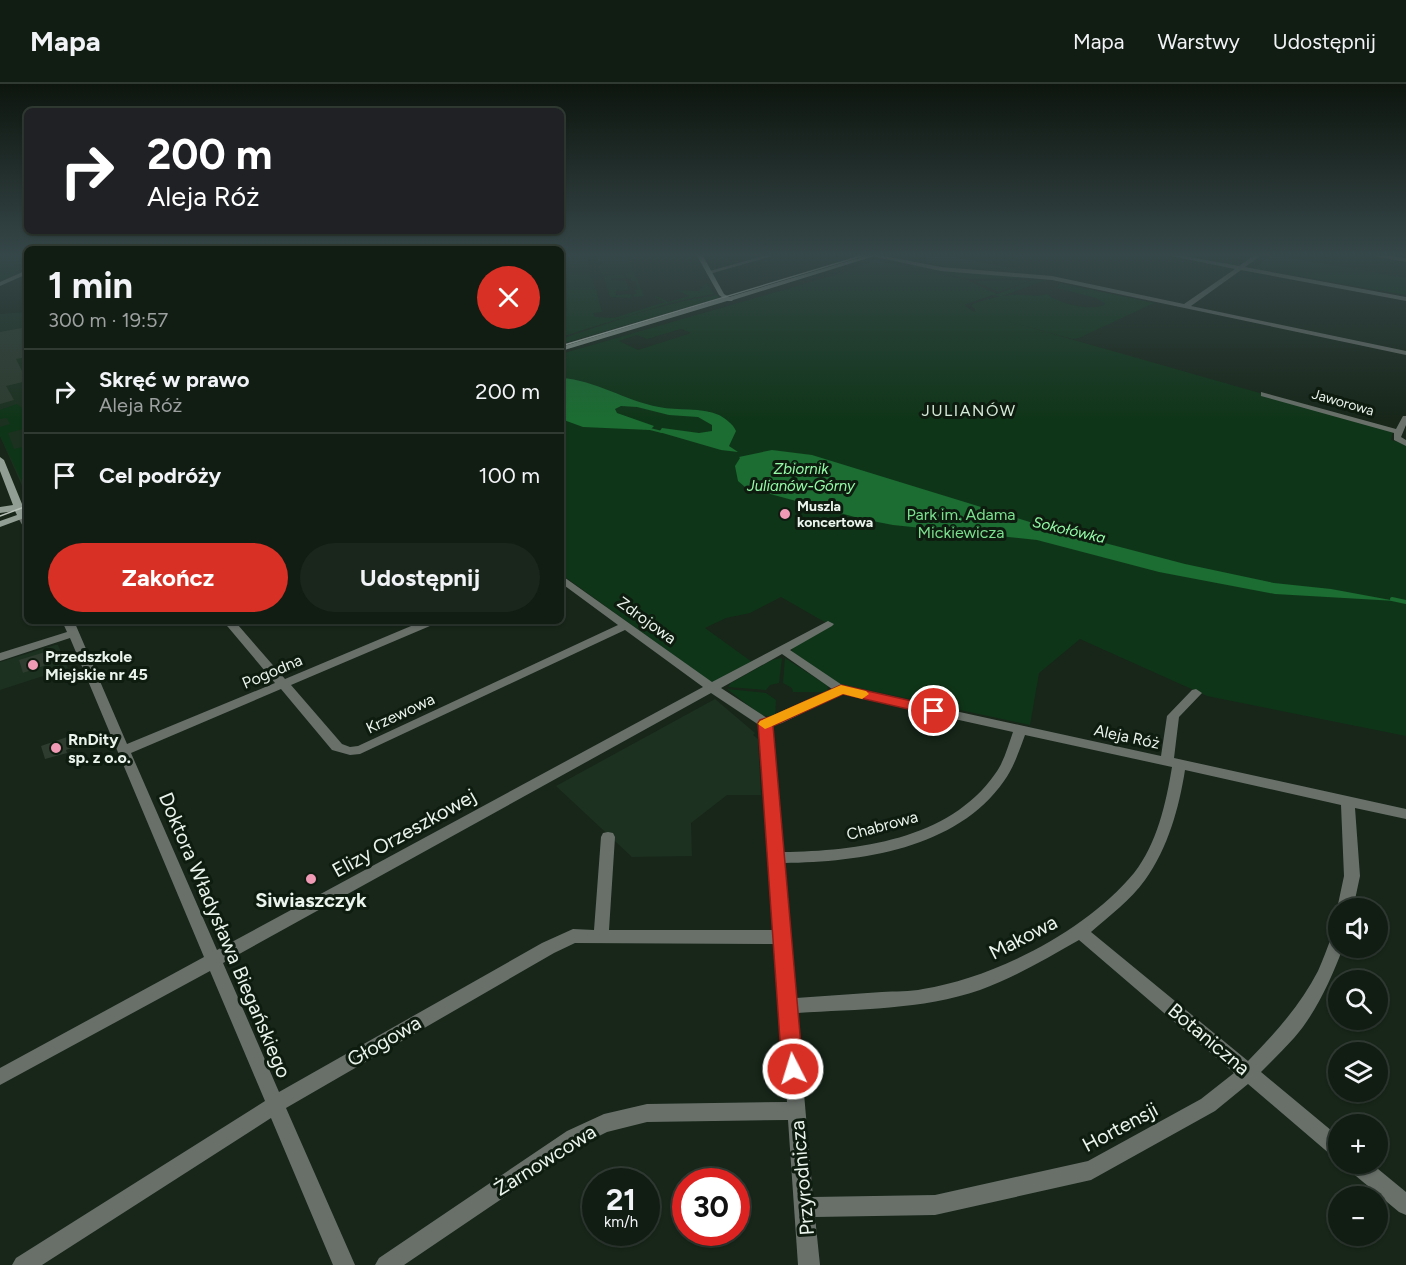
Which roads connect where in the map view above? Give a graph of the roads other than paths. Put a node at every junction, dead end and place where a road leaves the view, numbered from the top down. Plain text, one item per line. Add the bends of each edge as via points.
1 (699, 309) edge
2 (1201, 309) edge
3 (564, 348) edge
4 (1406, 353) edge
5 (1264, 394) dead end
6 (1406, 418) edge
7 (1398, 432) junction
8 (1406, 443) edge
9 (0, 460) edge
10 (0, 510) edge
11 (24, 511) edge
12 (0, 524) edge
13 (564, 580) edge
14 (232, 624) edge
15 (426, 624) edge
16 (828, 624) dead end
17 (625, 626) junction
18 (71, 627) edge
19 (783, 650) junction
20 (0, 657) edge
21 (283, 684) junction
22 (713, 689) junction
23 (841, 690) junction
24 (1196, 693) dead end
25 (765, 723) junction
26 (1020, 730) junction
27 (123, 750) junction
28 (1173, 763) junction
29 (1348, 801) junction
30 (1406, 814) edge
31 (608, 837) dead end
32 (776, 858) junction
33 (1347, 898) edge
34 (1080, 932) junction
35 (601, 937) junction
36 (782, 937) junction
37 (1331, 958) edge
38 (214, 960) junction
39 (787, 1006) junction
40 (1249, 1072) junction
41 (0, 1077) edge
42 (275, 1105) junction
43 (796, 1111) junction
44 (1328, 1139) edge
45 (1369, 1174) edge
46 (1406, 1205) edge
47 (804, 1207) junction
48 (23, 1265) edge
49 (344, 1265) edge
50 (386, 1265) edge
51 (809, 1265) edge

1 - 3 main road
2 - 4 street
5 - 7 street, Jaworowa
6 - 7 street
7 - 8 street via 1397,438
9 - 11 main road
10 - 11 main road
11 - 12 main road
13 - 17 street, Zdrojowa
14 - 21 street, Krzewowa
15 - 21 street, Pogodna
16 - 19 street, Elizy Orzeszkowej
17 - 21 street, Krzewowa via 360,750 337,747
17 - 22 street, Zdrojowa
18 - 20 street
18 - 27 street, Doktora Władysława Biegańskiego
19 - 22 street, Elizy Orzeszkowej
19 - 23 street, Aleja Róż
21 - 27 street, Pogodna
22 - 25 street
22 - 38 street, Elizy Orzeszkowej
23 - 25 street
23 - 26 street, Aleja Róż
24 - 28 street, Makowa via 1173,716
25 - 32 street, Przyrodnicza
26 - 28 street, Aleja Róż
26 - 32 street, Chabrowa via 998,780 980,799 944,825 868,851
27 - 38 street, Doktora Władysława Biegańskiego
28 - 29 street, Aleja Róż
28 - 34 street, Makowa via 1173,804 1140,876
29 - 30 street, Aleja Róż
29 - 33 street via 1352,876
31 - 35 street
32 - 36 street, Przyrodnicza
34 - 39 street, Makowa via 977,984 922,997
34 - 40 street, Botaniczna
35 - 36 street, Głogowa
35 - 42 street, Głogowa via 573,936 548,948
36 - 39 street, Przyrodnicza
37 - 40 street, Hortensji via 1289,1031
38 - 41 street, Elizy Orzeszkowej
38 - 42 street, Doktora Władysława Biegańskiego
39 - 43 street, Przyrodnicza
40 - 44 street, Botaniczna
40 - 47 street, Hortensji via 1208,1105 1091,1170 935,1205
42 - 48 street, Głogowa
42 - 49 street, Doktora Władysława Biegańskiego
43 - 47 street, Przyrodnicza
43 - 50 street, Żarnowcowa via 646,1113 604,1123 574,1138
45 - 46 street
47 - 51 street, Przyrodnicza

